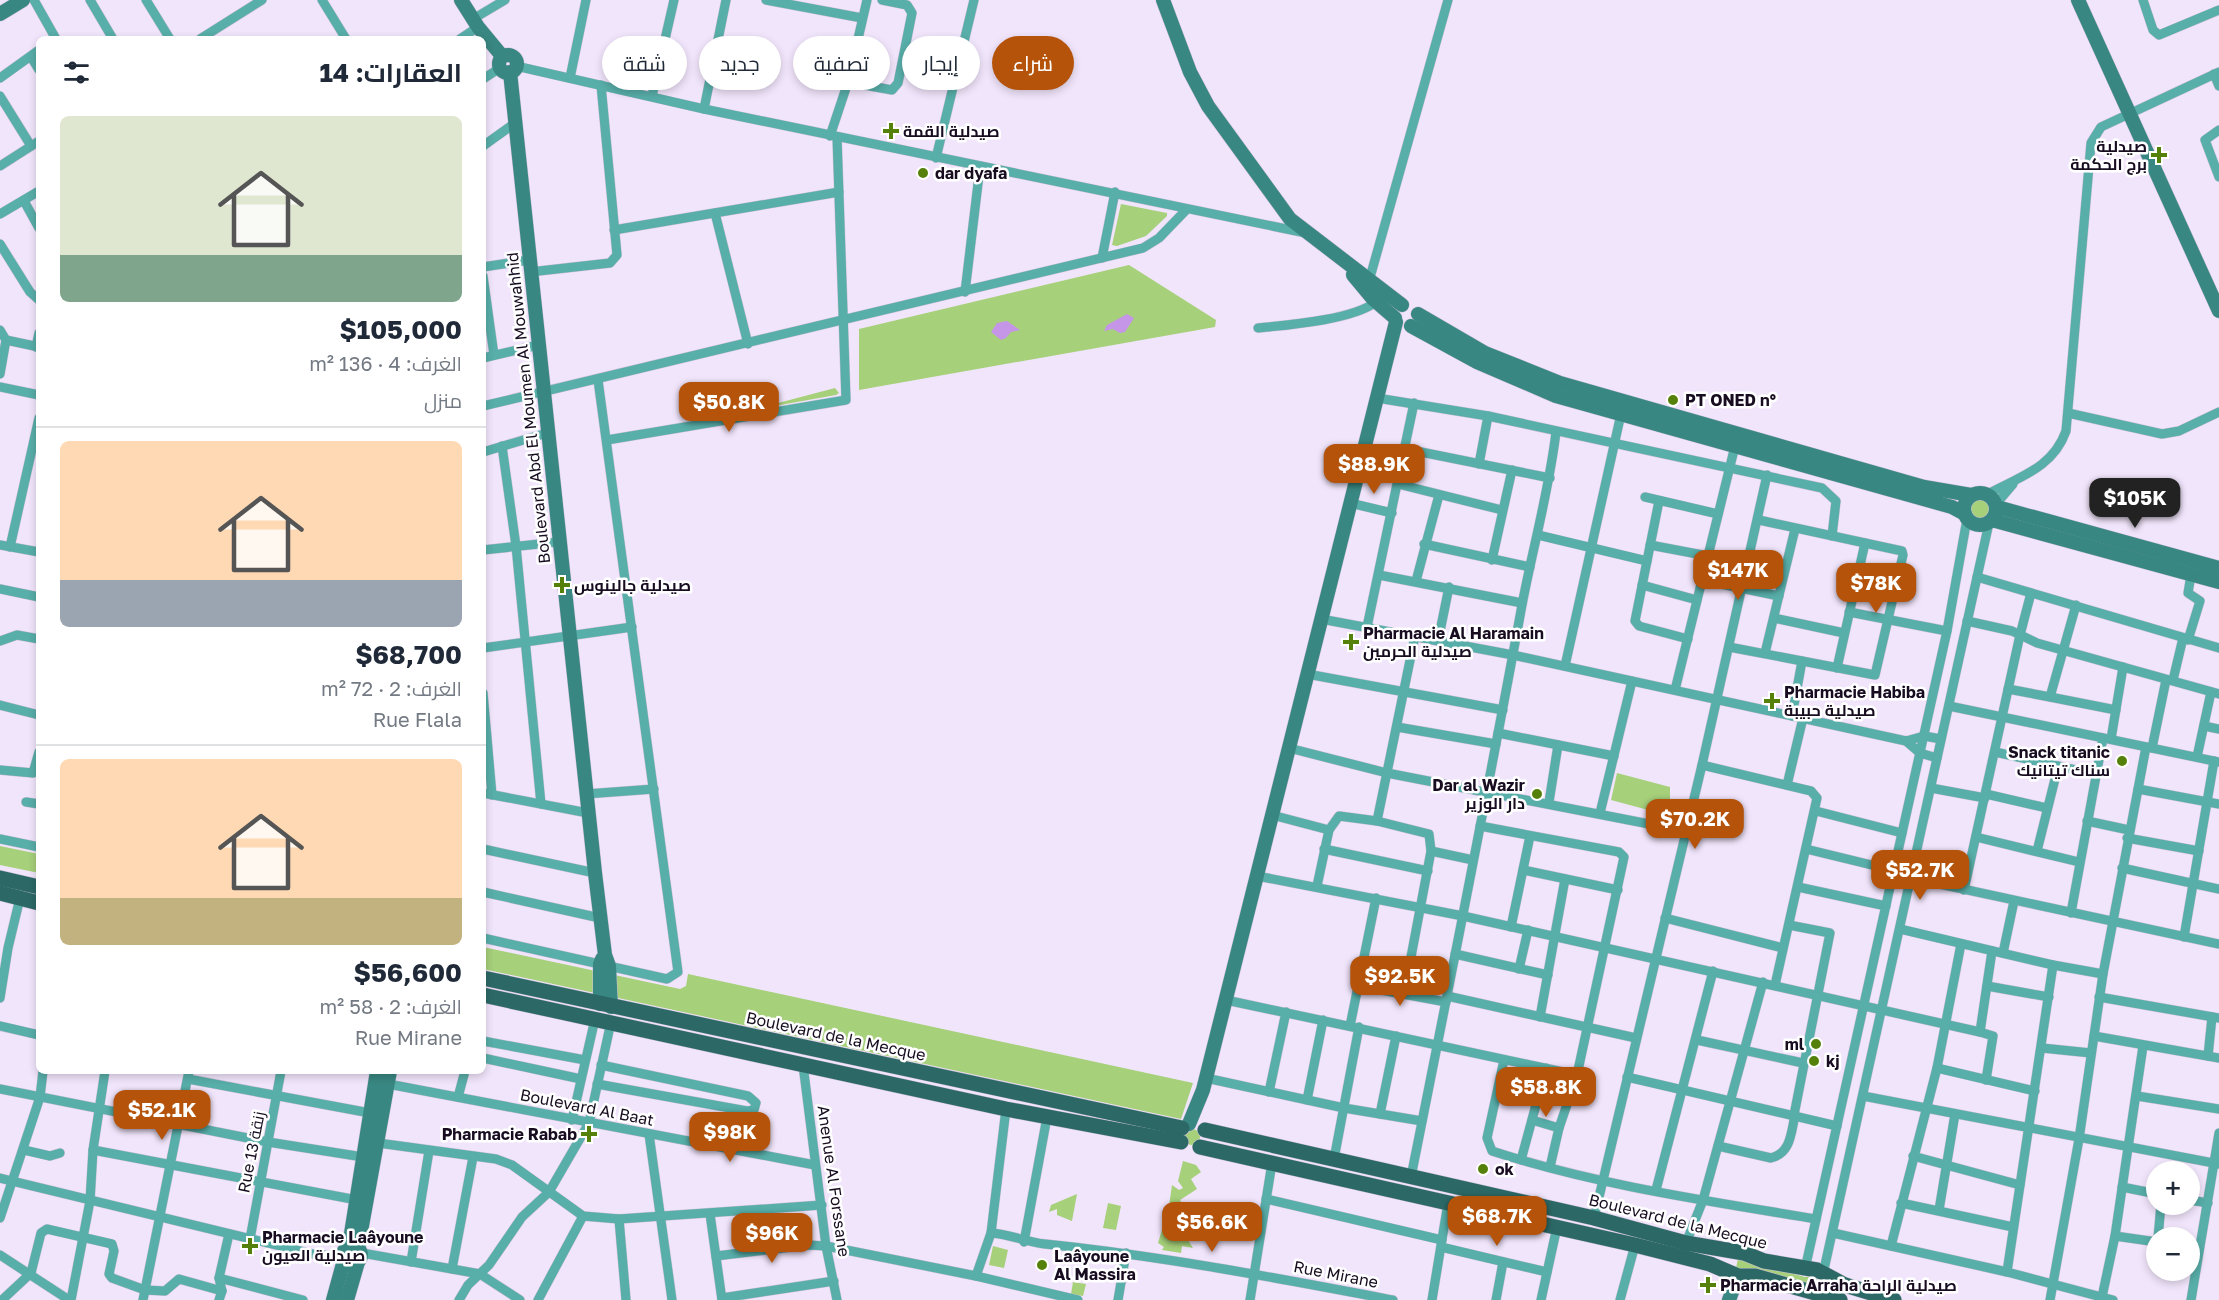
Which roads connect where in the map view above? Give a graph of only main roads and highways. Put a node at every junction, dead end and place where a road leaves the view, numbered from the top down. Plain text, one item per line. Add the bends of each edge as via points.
1 (23, 0) edge
2 (461, 0) edge
3 (1163, 0) edge
4 (2078, 0) edge
5 (0, 14) edge
6 (485, 36) edge
7 (486, 37) edge
8 (1343, 262) junction
9 (1402, 304) junction
10 (2219, 311) edge
11 (1396, 320) junction
12 (1413, 322) junction
13 (1382, 381) junction
14 (1971, 495) junction
15 (1993, 510) junction
16 (1966, 517) junction
17 (2219, 568) edge
18 (2219, 582) edge
19 (0, 878) edge
20 (36, 887) edge
21 (0, 893) edge
22 (36, 902) edge
23 (486, 979) edge
24 (486, 995) edge
25 (604, 1013) junction
26 (376, 1074) edge
27 (389, 1078) edge
28 (1192, 1130) junction
29 (1740, 1253) junction
30 (352, 1255) junction
31 (1823, 1274) junction
32 (1736, 1275) junction
33 (1811, 1293) junction
34 (333, 1300) edge
35 (348, 1300) edge
36 (1729, 1300) edge
37 (1840, 1300) edge
38 (1894, 1300) edge

1 - 5 main road
2 - 6 main road, Boulevard Abd El Moumen Al Mouwahhid
3 - 8 main road via 1190,72 1208,106 1277,203 1305,233
4 - 10 main road
7 - 25 main road, Boulevard Abd El Moumen Al Mouwahhid via 507,66 515,123 605,962
8 - 9 main road
8 - 11 main road
9 - 11 main road via 1397,308
9 - 12 main road via 1412,306
11 - 12 main road via 1401,326
11 - 13 main road
12 - 13 main road
12 - 14 main road via 1560,383 1924,487
12 - 16 main road via 1468,358 1556,396 1952,507
13 - 28 main road
14 - 15 main road via 1980,492
14 - 16 main road via 1964,507
15 - 16 main road via 1975,525
15 - 17 main road
15 - 18 main road
19 - 20 main road
21 - 22 main road
23 - 25 main road, Boulevard de la Mecque
24 - 25 main road, Boulevard de la Mecque
25 - 28 main road, Boulevard de la Mecque
25 - 28 main road, Boulevard de la Mecque via 802,1065 1006,1109 1047,1117
26 - 30 main road
27 - 30 main road
28 - 29 main road, Boulevard de la Mecque
28 - 32 main road, Boulevard de la Mecque via 1206,1137 1200,1147 1635,1245 1710,1264
29 - 31 main road, Boulevard de la Mecque
29 - 32 main road via 1729,1263
30 - 34 main road
30 - 35 main road
31 - 33 main road via 1824,1288
31 - 38 main road, Boulevard de la Mecque
32 - 33 main road, Boulevard de la Mecque via 1755,1276
32 - 36 main road
33 - 37 main road, Boulevard de la Mecque

